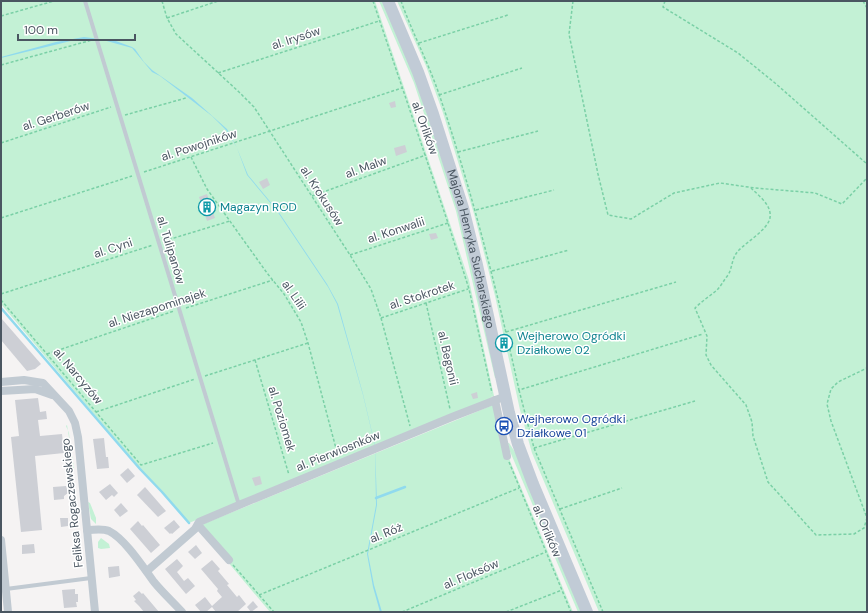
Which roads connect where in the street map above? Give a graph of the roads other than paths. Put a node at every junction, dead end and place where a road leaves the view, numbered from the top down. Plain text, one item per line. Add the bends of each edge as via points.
1 (85, 1) edge
2 (388, 1) edge
3 (1, 382) edge
4 (1, 391) edge
5 (58, 398) junction
6 (498, 399) junction
7 (507, 456) road end
8 (238, 505) junction
9 (196, 527) junction
10 (87, 530) junction
11 (1, 540) edge
12 (229, 560) road end
13 (147, 571) junction
14 (92, 578) junction
15 (6, 589) junction
16 (8, 612) edge
17 (95, 612) edge
18 (182, 612) edge
19 (587, 612) edge

1 - 8 lane, al. Tulipanów
2 - 6 street, Majora Henryka Sucharskiego via 418,72 463,208 477,265
3 - 5 street, Feliksa Rogaczewskiego via 24,380 43,383
4 - 5 street, Feliksa Rogaczewskiego via 35,389
5 - 10 street, Feliksa Rogaczewskiego via 70,413 77,431
6 - 7 street
6 - 8 street, al. Pierwiosnków
6 - 19 street, Majora Henryka Sucharskiego via 513,428 524,463
8 - 9 street, al. Pierwiosnków via 199,522
9 - 12 street
9 - 13 street, al. Pierwiosnków
10 - 13 street via 99,529 114,535
10 - 14 street, Feliksa Rogaczewskiego
11 - 15 street
13 - 18 street
14 - 15 lane
14 - 17 street, Feliksa Rogaczewskiego
15 - 16 street

